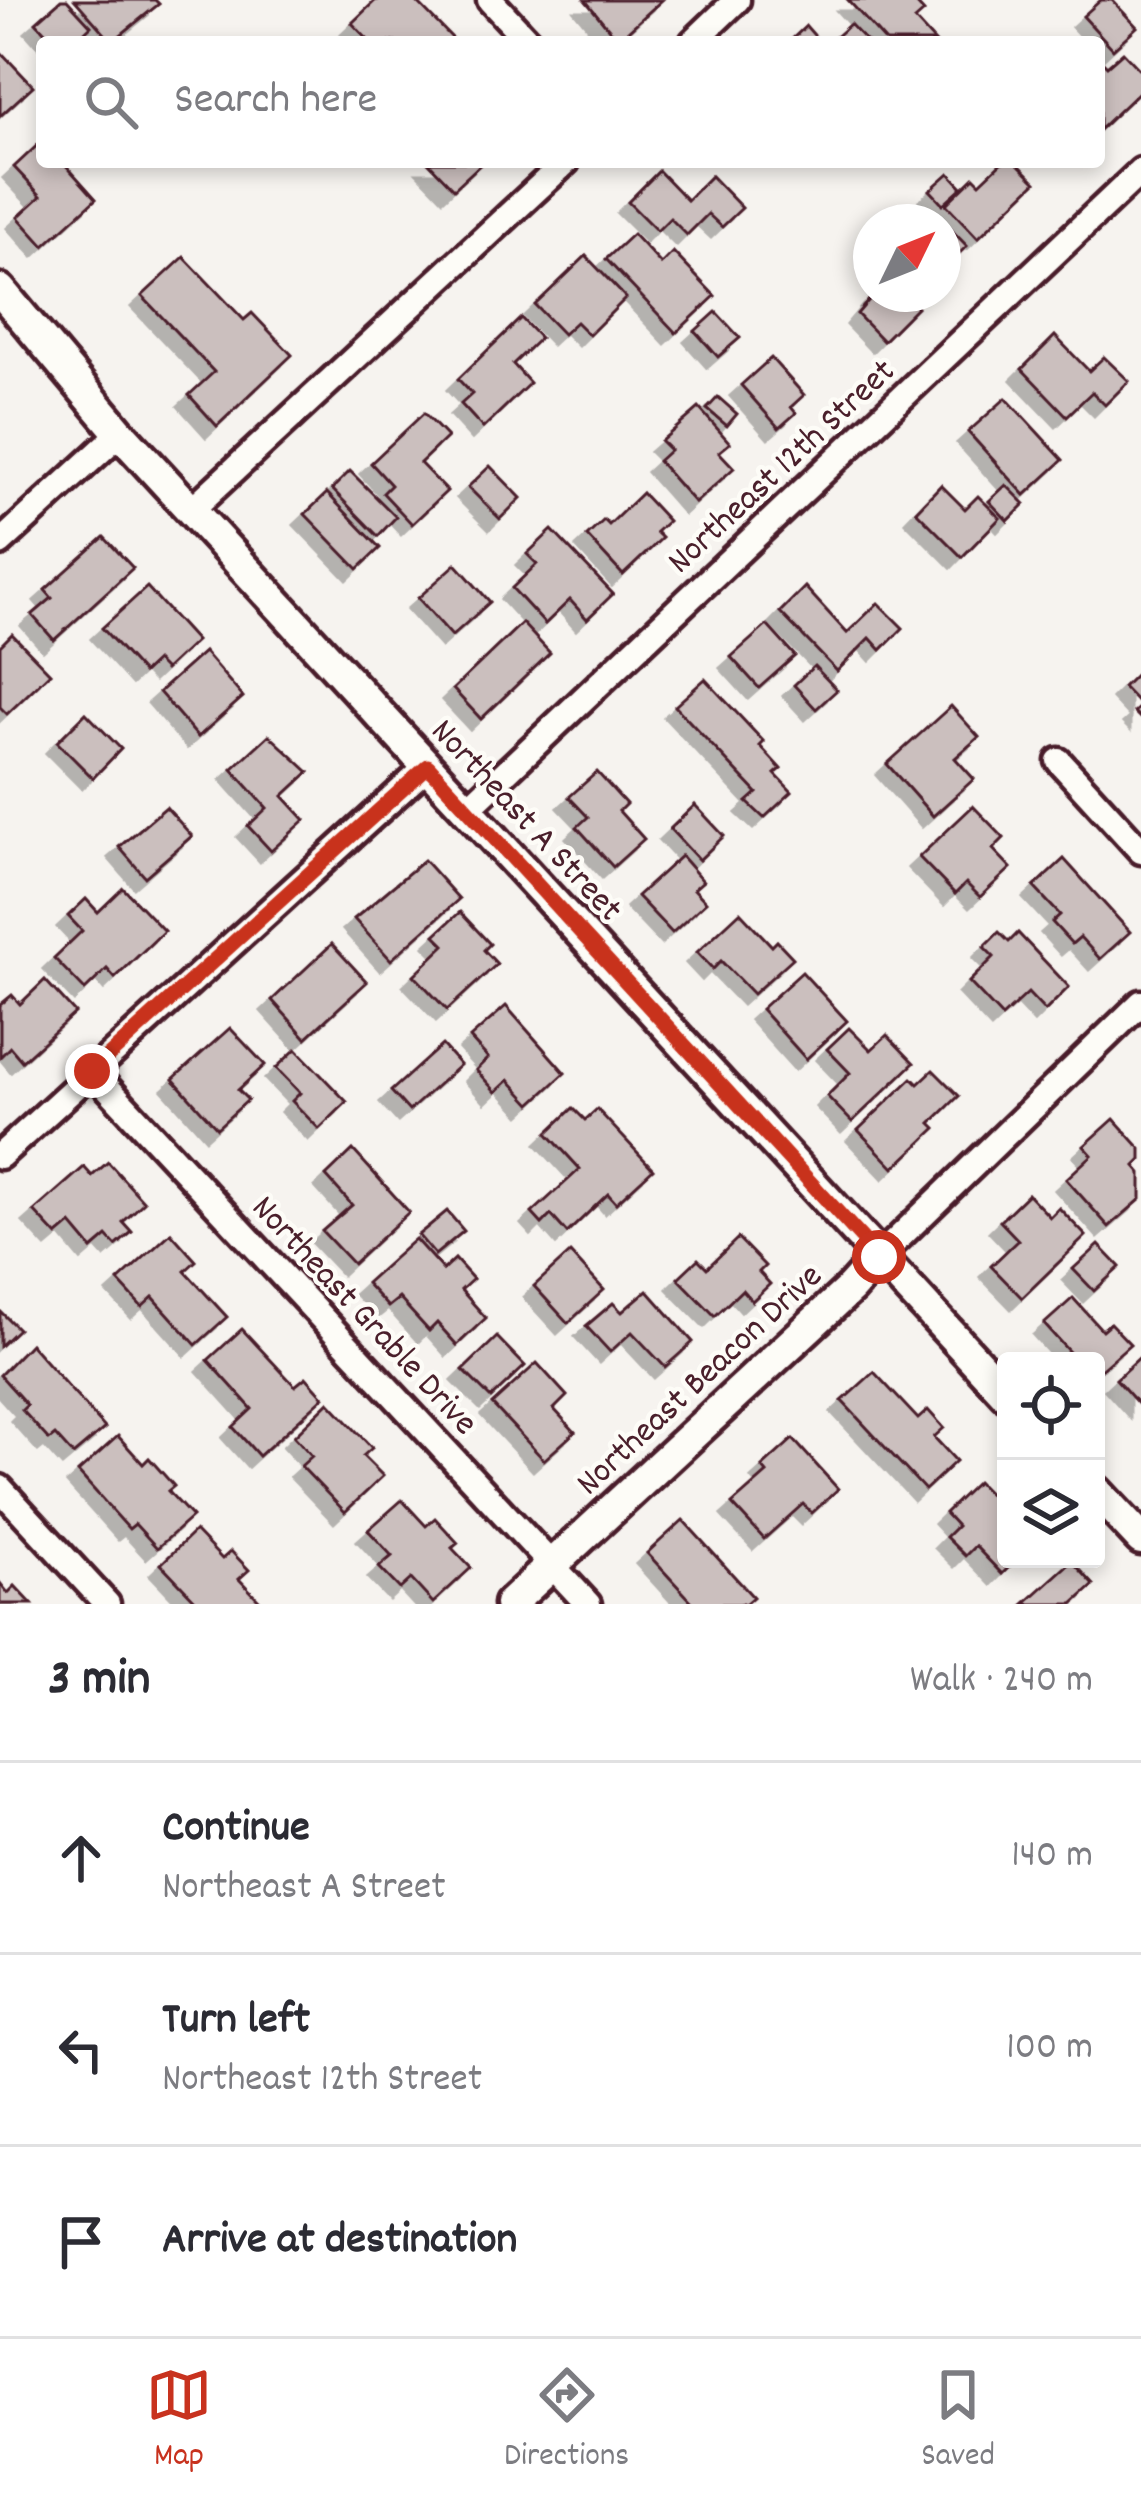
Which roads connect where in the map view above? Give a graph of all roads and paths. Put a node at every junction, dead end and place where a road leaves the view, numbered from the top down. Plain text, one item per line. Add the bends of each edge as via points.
1 (490, 0) edge
2 (737, 0) edge
3 (523, 36) edge
4 (699, 36) edge
5 (560, 168) edge
6 (1141, 171) edge
7 (0, 290) edge
8 (120, 433) junction
9 (192, 509) junction
10 (0, 543) edge
11 (1059, 761) dead end
12 (428, 766) junction
13 (467, 809) junction
14 (1141, 851) edge
15 (1141, 1003) edge
16 (92, 1071) junction
17 (0, 1156) edge
18 (879, 1257) junction
19 (997, 1384) edge
20 (0, 1488) edge
21 (1105, 1500) edge
22 (1141, 1539) edge
23 (552, 1565) junction
24 (107, 1604) edge
25 (509, 1604) edge
26 (588, 1604) edge

1 - 3 street
2 - 4 street
5 - 9 street
6 - 13 street, Northeast 12th Street
7 - 8 street, Northeast A Street
8 - 9 street, Northeast A Street
8 - 10 street
9 - 12 street, Northeast A Street
11 - 14 street
12 - 13 street, Northeast A Street
12 - 16 street
13 - 18 street, Northeast A Street
15 - 18 street, Northeast Beacon Drive
16 - 17 street
16 - 23 street, Northeast Grable Drive
18 - 19 street, Northeast A Street
18 - 23 street, Northeast Beacon Drive
20 - 24 street
21 - 22 street
23 - 25 street, Northeast Beacon Drive
23 - 26 street, Northeast Grable Drive

